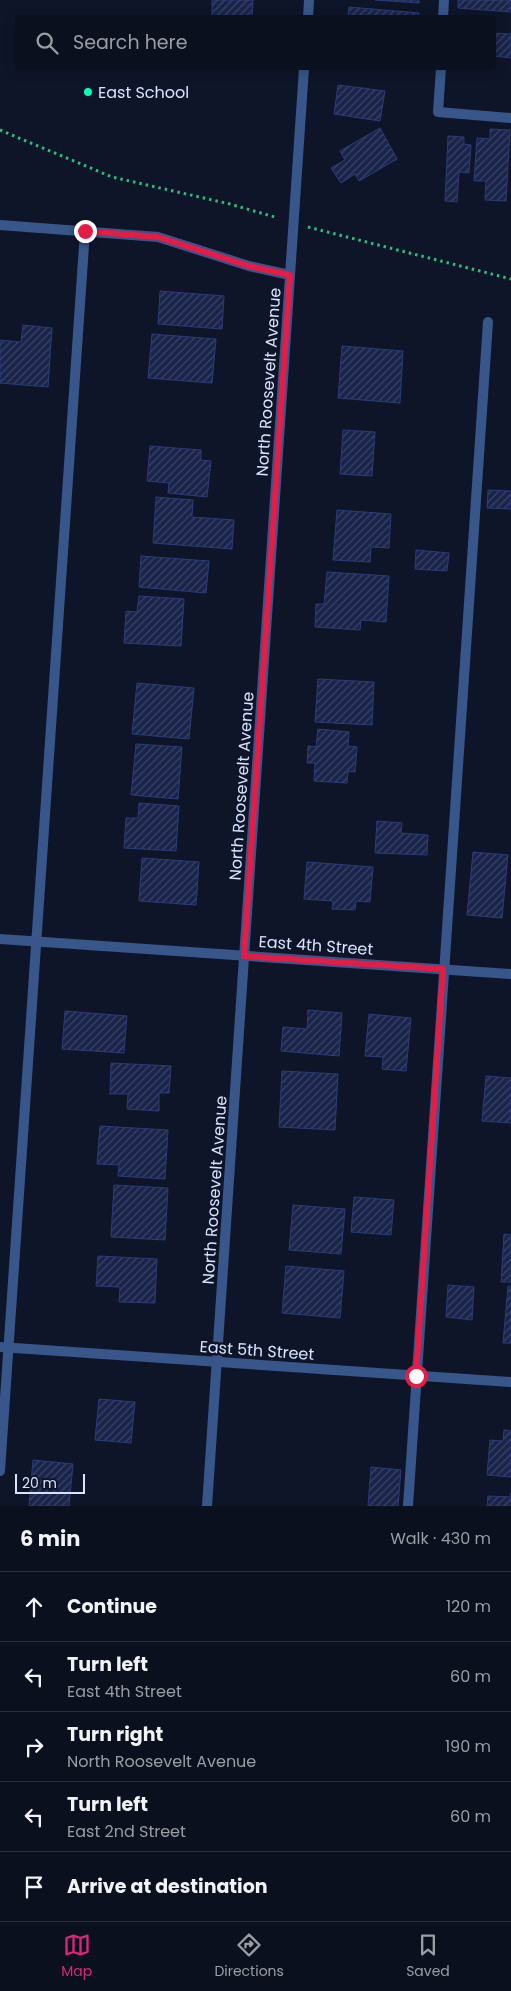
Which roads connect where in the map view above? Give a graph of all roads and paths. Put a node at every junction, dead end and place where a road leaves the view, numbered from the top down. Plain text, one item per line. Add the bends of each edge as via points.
1 (309, 0) edge
2 (444, 0) edge
3 (308, 15) edge
4 (444, 15) edge
5 (304, 70) edge
6 (441, 70) edge
7 (511, 118) edge
8 (0, 130) edge
9 (294, 223) junction
10 (0, 225) edge
11 (85, 231) junction
12 (290, 275) junction
13 (511, 279) edge
14 (488, 322) dead end
15 (0, 939) edge
16 (37, 942) junction
17 (244, 956) junction
18 (443, 969) junction
19 (511, 974) edge
20 (4, 1347) edge
21 (217, 1362) junction
22 (416, 1376) junction
23 (511, 1382) edge
24 (0, 1471) edge
25 (207, 1506) edge
26 (408, 1506) edge

1 - 3 street
2 - 4 street
5 - 9 street, North Roosevelt Avenue
6 - 7 street via 438,112
8 - 9 path via 112,177 230,204
9 - 12 street, North Roosevelt Avenue
9 - 13 path
10 - 11 street
11 - 12 street via 158,237 249,266
11 - 16 street
12 - 17 street, North Roosevelt Avenue
14 - 18 street
15 - 16 street, East 4th Street
16 - 17 street, East 4th Street
16 - 20 street
17 - 18 street, East 4th Street
17 - 21 street, North Roosevelt Avenue
18 - 19 street, East 4th Street
18 - 22 street
20 - 21 street, East 5th Street
20 - 24 street
21 - 22 street, East 5th Street
21 - 25 street, North Roosevelt Avenue
22 - 23 street, East 5th Street
22 - 26 street

